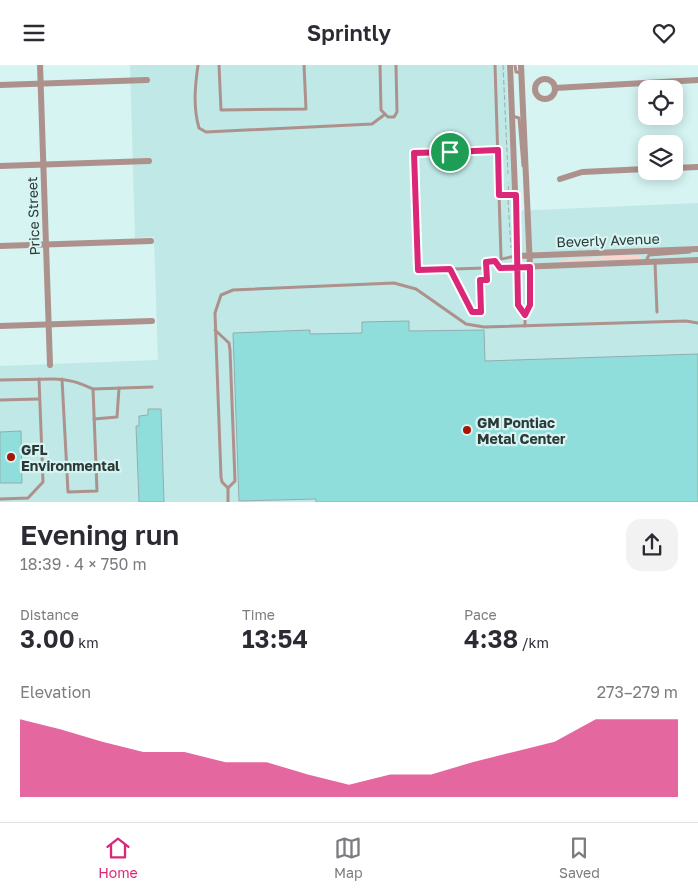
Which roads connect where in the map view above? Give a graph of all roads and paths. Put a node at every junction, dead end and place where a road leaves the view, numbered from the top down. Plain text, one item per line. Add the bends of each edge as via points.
1 (40, 65) edge
2 (198, 65) edge
3 (219, 65) edge
4 (304, 65) edge
5 (380, 65) edge
6 (396, 65) edge
7 (495, 65) edge
8 (503, 65) edge
9 (510, 65) edge
10 (514, 65) edge
11 (521, 65) edge
12 (522, 73) junction
13 (147, 80) dead end
14 (698, 80) edge
15 (41, 84) junction
16 (0, 85) edge
17 (555, 88) dead end
18 (384, 115) junction
19 (512, 116) junction
20 (498, 150) junction
21 (149, 161) dead end
22 (44, 164) junction
23 (0, 166) edge
24 (698, 167) edge
25 (683, 168) edge
26 (638, 170) edge
27 (526, 176) junction
28 (560, 179) dead end
29 (499, 195) junction
30 (508, 195) junction
31 (516, 195) junction
32 (151, 241) dead end
33 (46, 245) junction
34 (0, 246) edge
35 (698, 249) edge
36 (511, 252) dead end
37 (530, 255) junction
38 (518, 256) junction
39 (500, 257) junction
40 (698, 259) edge
41 (495, 261) junction
42 (646, 262) junction
43 (655, 262) junction
44 (486, 267) junction
45 (518, 267) junction
46 (530, 267) junction
47 (450, 269) junction
48 (657, 312) dead end
49 (525, 315) junction
50 (152, 321) dead end
51 (698, 323) edge
52 (49, 325) junction
53 (525, 326) junction
54 (0, 327) edge
55 (215, 330) junction
56 (50, 365) dead end
57 (39, 379) junction
58 (62, 379) junction
59 (0, 380) edge
60 (152, 387) dead end
61 (119, 388) junction
62 (93, 389) junction
63 (40, 399) junction
64 (0, 400) edge
65 (94, 419) junction
66 (228, 488) junction
67 (0, 499) edge
68 (228, 502) edge

1 - 15 street, Price Street
2 - 18 lane via 196,117 199,128 206,132 372,124
3 - 4 lane via 221,110 306,109
5 - 18 lane via 381,109
6 - 18 lane via 397,112 394,117
7 - 20 lane
8 - 30 path
9 - 19 street
10 - 12 lane via 516,72
11 - 12 street
12 - 27 street
13 - 15 street
14 - 17 street
15 - 16 street
15 - 22 street, Price Street
19 - 27 lane via 519,120 521,157
19 - 31 street
20 - 29 lane
20 - 47 lane via 414,153 418,270
21 - 22 street
22 - 23 street
22 - 33 street, Price Street
24 - 25 street
26 - 28 street via 582,173
27 - 37 street
29 - 30 lane
29 - 39 lane
30 - 31 lane
30 - 36 path
31 - 38 street
32 - 33 street
33 - 34 street
33 - 52 street, Price Street
35 - 37 street, Beverly Avenue
35 - 42 lane via 680,254 649,255
37 - 38 street, Beverly Avenue
37 - 46 street
38 - 39 lane
38 - 45 street
39 - 41 lane
40 - 43 street, Beverly Avenue
41 - 44 lane via 486,262
41 - 45 lane via 500,268
42 - 43 street, Beverly Avenue
42 - 46 street, Beverly Avenue
43 - 48 lane
44 - 47 lane
44 - 47 lane via 487,280 480,280 481,312 469,310
45 - 46 street, Beverly Avenue
45 - 49 lane via 518,305
46 - 49 lane via 530,305
49 - 53 lane
50 - 52 street
51 - 53 lane
52 - 54 street
52 - 56 street, Price Street
53 - 55 lane via 466,324 416,289 394,283 233,290 221,295 216,305
55 - 66 lane via 221,477
55 - 66 lane via 229,343 230,350 235,481
57 - 58 lane
57 - 59 lane
57 - 63 lane
58 - 62 lane
58 - 65 lane via 68,492 98,491
60 - 61 lane
61 - 62 lane
61 - 65 lane via 117,417
62 - 65 lane
63 - 64 lane
63 - 67 lane via 43,482 28,498
66 - 68 lane

